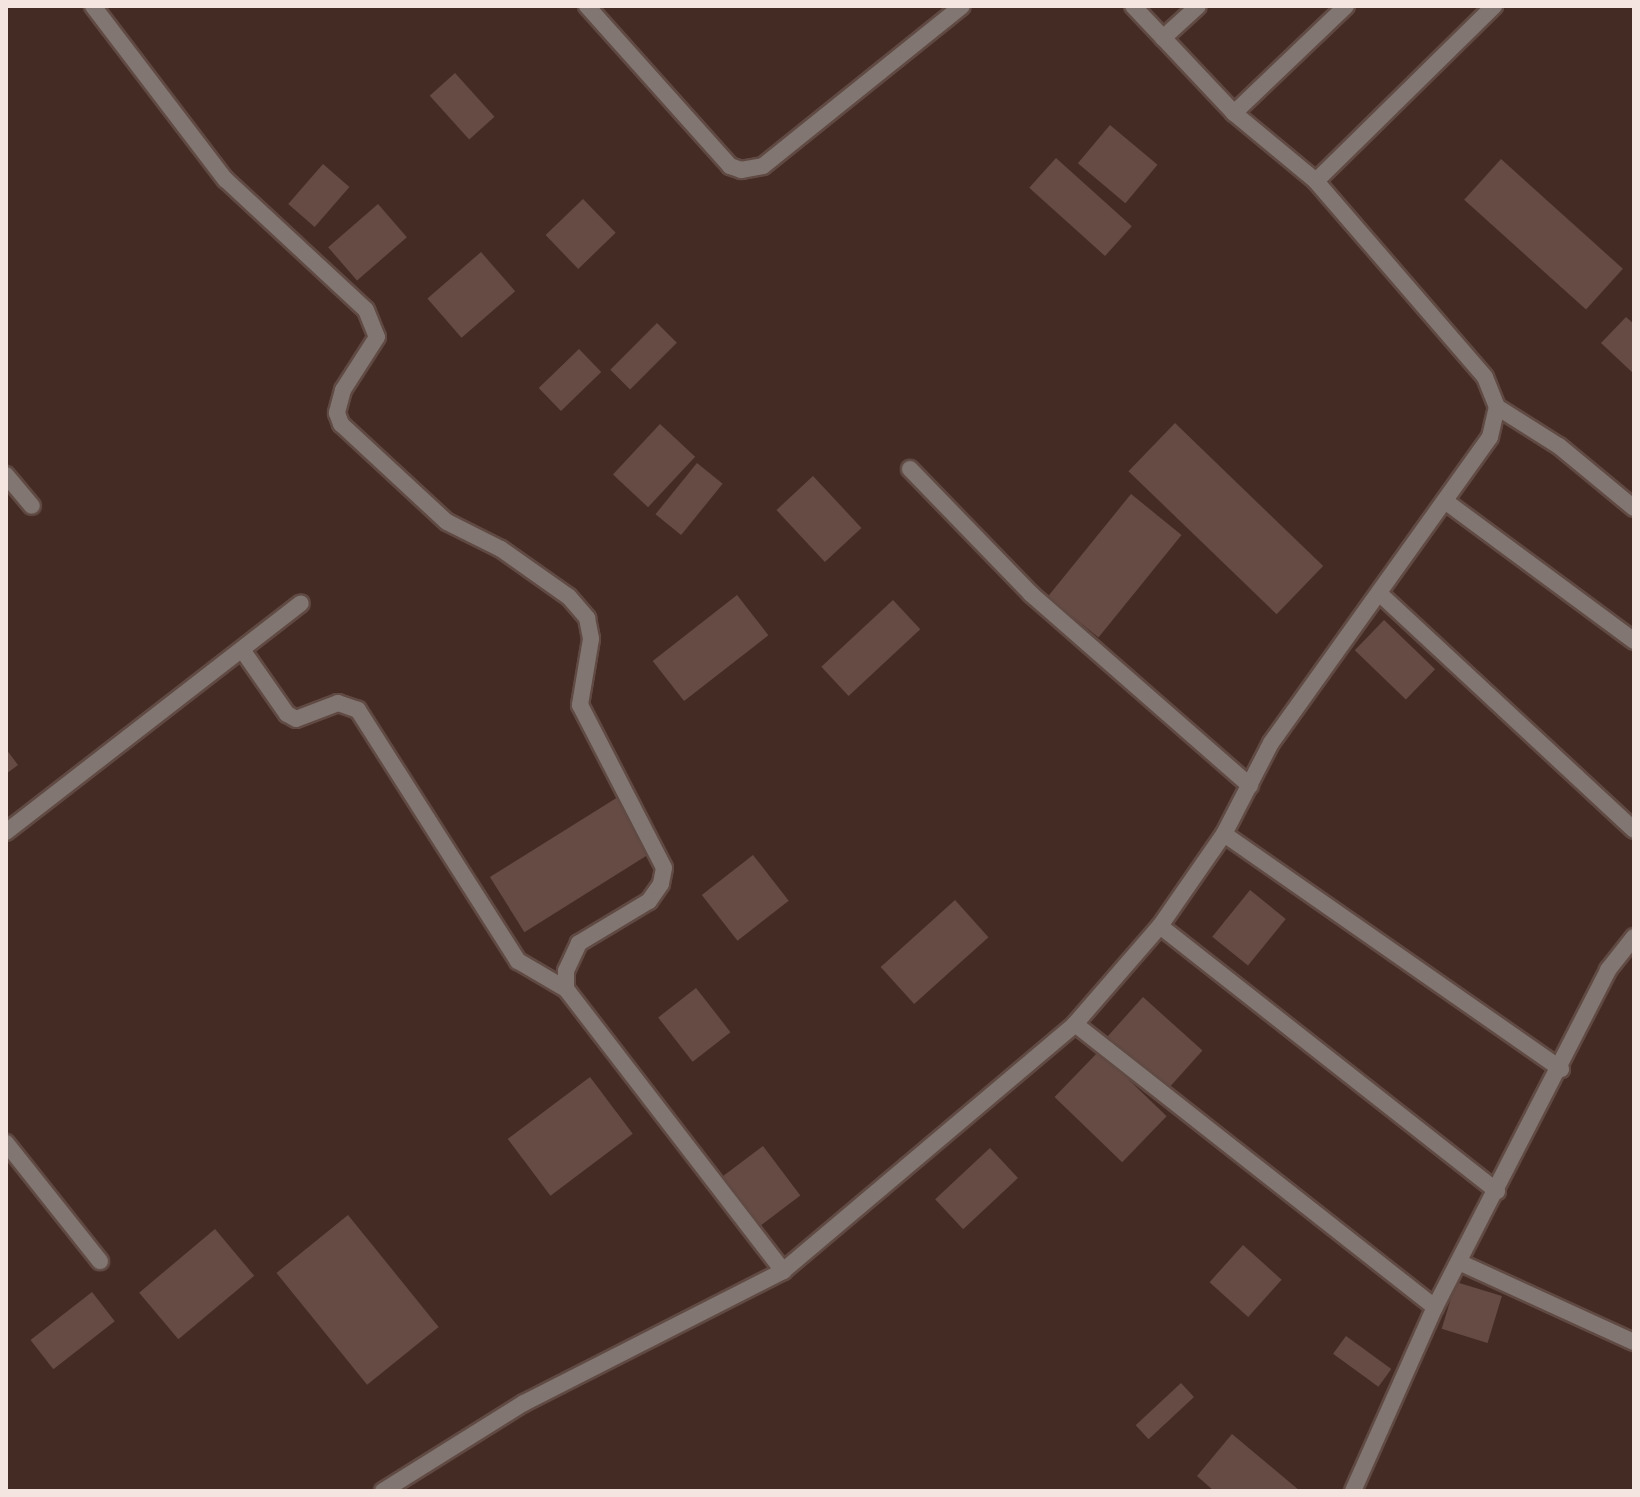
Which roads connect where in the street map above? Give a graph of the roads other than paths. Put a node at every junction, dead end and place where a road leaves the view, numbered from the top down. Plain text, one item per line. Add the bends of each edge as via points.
1 (93, 6) edge
2 (587, 6) edge
3 (962, 6) edge
4 (1133, 6) edge
5 (1198, 6) edge
6 (1346, 6) edge
7 (1494, 6) edge
8 (1163, 38) junction
9 (1234, 113) junction
10 (1316, 181) junction
11 (1497, 407) junction
12 (910, 469) dead end
13 (6, 475) edge
14 (1445, 501) junction
15 (32, 506) dead end
16 (1634, 508) edge
17 (1379, 593) junction
18 (301, 603) dead end
19 (1634, 641) edge
20 (243, 651) junction
21 (1250, 786) junction
22 (1634, 830) edge
23 (6, 832) edge
24 (1224, 834) junction
25 (1160, 926) junction
26 (1634, 937) edge
27 (566, 989) junction
28 (1075, 1024) junction
29 (1561, 1069) junction
30 (6, 1143) edge
31 (1497, 1191) junction
32 (100, 1261) dead end
33 (1459, 1262) junction
34 (783, 1271) junction
35 (1435, 1307) junction
36 (1634, 1342) edge
37 (383, 1491) edge
38 (1353, 1491) edge

1 - 27 street via 225,179 366,310 375,325 372,351 340,400 341,424 447,522 501,549 569,597 587,618 591,639 580,705 664,868 649,901 579,943 566,971
2 - 3 street via 730,166 741,170 763,166
4 - 8 street
5 - 8 street
6 - 9 street
7 - 10 street
8 - 9 street
9 - 10 street
10 - 11 street via 1485,377
11 - 14 street via 1490,437
11 - 16 street via 1559,446
12 - 21 street via 1031,594
13 - 15 street
14 - 17 street
14 - 19 street
17 - 21 street via 1271,743
17 - 22 street
18 - 20 street
20 - 23 street
20 - 27 street via 287,714 296,719 338,703 358,710 518,961
21 - 24 street
24 - 25 street
24 - 29 street
25 - 28 street
25 - 31 street
26 - 29 street via 1608,970
27 - 34 street
28 - 34 street
28 - 35 street
29 - 31 street
30 - 32 street
31 - 33 street
33 - 35 street
33 - 36 street
34 - 37 street via 524,1403
35 - 38 street

